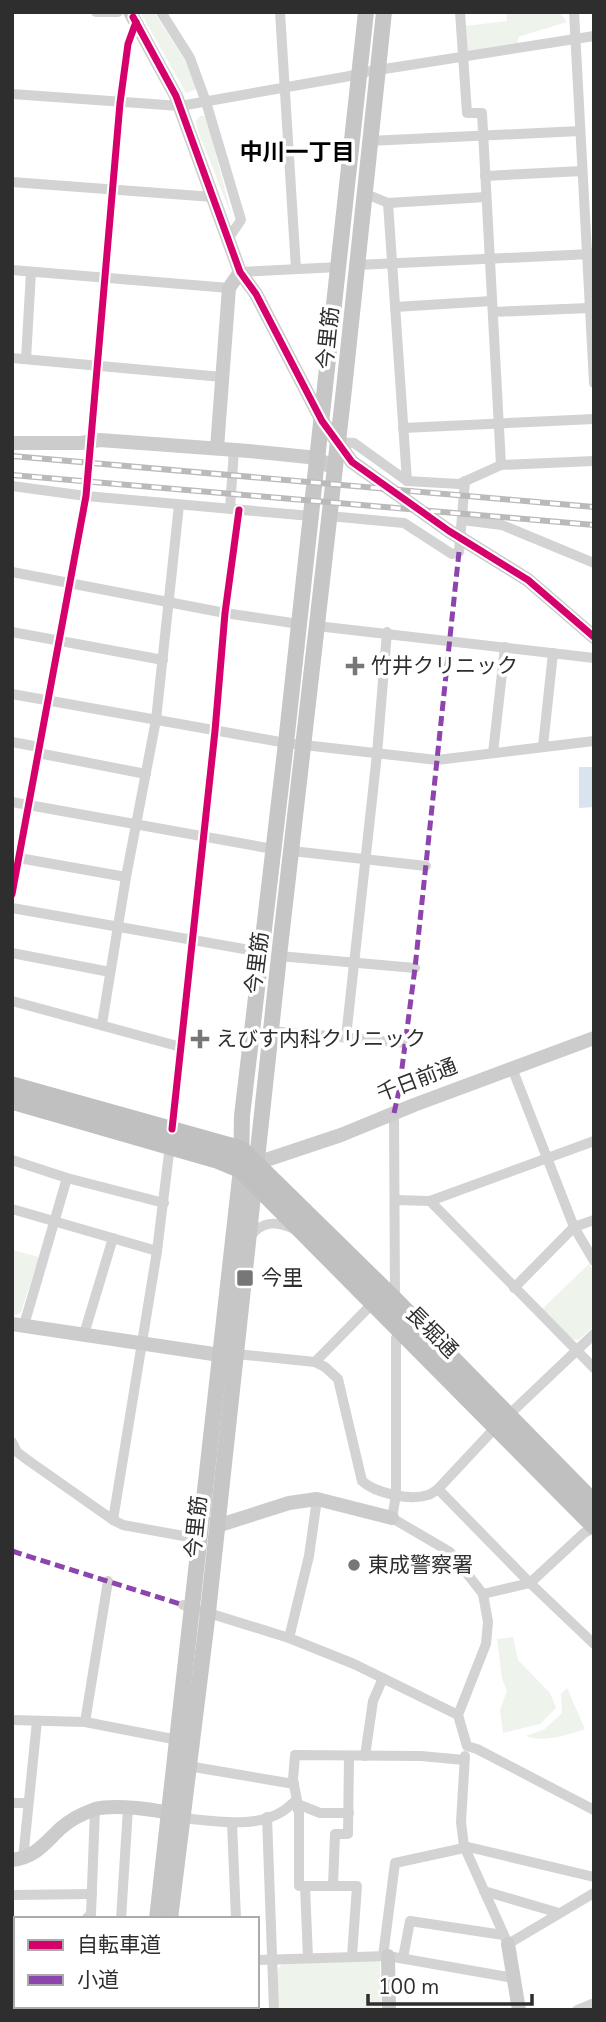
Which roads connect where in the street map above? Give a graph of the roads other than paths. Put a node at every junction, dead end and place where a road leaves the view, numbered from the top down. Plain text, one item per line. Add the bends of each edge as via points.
1 (96, 12) edge
2 (118, 12) edge
3 (161, 12) edge
4 (279, 12) edge
5 (366, 12) edge
6 (384, 12) edge
7 (460, 12) edge
8 (574, 12) edge
9 (133, 17) edge
10 (594, 36) edge
11 (576, 38) junction
12 (462, 58) junction
13 (377, 70) junction
14 (354, 74) junction
15 (284, 86) junction
16 (12, 94) edge
17 (206, 102) junction
18 (120, 103) junction
19 (180, 106) junction
20 (580, 131) junction
21 (483, 136) junction
22 (369, 141) junction
23 (582, 156) junction
24 (594, 156) edge
25 (582, 171) junction
26 (485, 176) junction
27 (12, 181) edge
28 (114, 191) junction
29 (364, 193) junction
30 (212, 197) junction
31 (486, 197) junction
32 (387, 203) junction
33 (228, 239) junction
34 (590, 254) edge
35 (490, 260) junction
36 (356, 265) junction
37 (392, 265) junction
38 (339, 267) junction
39 (296, 269) junction
40 (12, 271) edge
41 (31, 272) junction
42 (240, 272) junction
43 (106, 279) junction
44 (229, 288) junction
45 (395, 307) junction
46 (492, 307) junction
47 (589, 308) junction
48 (12, 358) edge
49 (26, 359) junction
50 (593, 365) edge
51 (97, 366) junction
52 (222, 377) junction
53 (594, 383) edge
54 (594, 419) edge
55 (322, 421) junction
56 (499, 422) junction
57 (403, 428) junction
58 (90, 441) junction
59 (338, 442) junction
60 (12, 443) edge
61 (217, 448) junction
62 (234, 449) junction
63 (318, 458) junction
64 (594, 461) edge
65 (501, 465) junction
66 (335, 470) junction
67 (407, 481) junction
68 (465, 481) junction
69 (12, 486) edge
70 (86, 496) junction
71 (179, 505) junction
72 (234, 510) junction
73 (311, 516) junction
74 (329, 516) junction
75 (462, 520) junction
76 (461, 538) junction
77 (594, 563) edge
78 (12, 572) edge
79 (69, 583) junction
80 (169, 601) junction
81 (225, 613) junction
82 (299, 624) junction
83 (317, 626) junction
84 (12, 632) edge
85 (387, 632) junction
86 (594, 636) edge
87 (58, 642) junction
88 (505, 647) junction
89 (553, 653) junction
90 (594, 658) edge
91 (163, 660) junction
92 (12, 694) edge
93 (47, 701) junction
94 (156, 720) junction
95 (215, 731) junction
96 (594, 741) edge
97 (12, 742) edge
98 (286, 743) junction
99 (304, 746) junction
100 (543, 746) junction
101 (39, 750) junction
102 (494, 752) junction
103 (377, 754) junction
104 (146, 774) junction
105 (12, 802) edge
106 (29, 805) junction
107 (136, 825) junction
108 (203, 837) junction
109 (273, 849) junction
110 (292, 851) junction
111 (19, 858) junction
112 (365, 860) junction
113 (426, 866) dead end
114 (126, 877) junction
115 (12, 894) edge
116 (12, 908) edge
117 (118, 927) junction
118 (191, 940) junction
119 (261, 952) junction
120 (12, 953) edge
121 (279, 956) junction
122 (355, 962) junction
123 (415, 968) dead end
124 (110, 972) junction
125 (12, 1001) edge
126 (102, 1024) junction
127 (271, 1031) junction
128 (346, 1037) junction
129 (594, 1038) edge
130 (405, 1043) dead end
131 (181, 1047) junction
132 (512, 1068) junction
133 (12, 1086) edge
134 (12, 1100) edge
135 (394, 1113) junction
136 (171, 1137) junction
137 (594, 1141) edge
138 (546, 1158) junction
139 (12, 1160) edge
140 (248, 1166) junction
141 (67, 1178) junction
142 (395, 1200) junction
143 (430, 1201) junction
144 (164, 1203) junction
145 (12, 1209) edge
146 (594, 1220) edge
147 (54, 1221) junction
148 (574, 1227) junction
149 (303, 1234) junction
150 (113, 1238) junction
151 (247, 1242) junction
152 (157, 1251) junction
153 (594, 1261) edge
154 (514, 1288) junction
155 (395, 1301) junction
156 (372, 1304) junction
157 (18, 1325) edge
158 (401, 1333) junction
159 (84, 1334) junction
160 (594, 1334) edge
161 (141, 1343) junction
162 (576, 1350) junction
163 (228, 1354) junction
164 (314, 1362) junction
165 (594, 1368) edge
166 (501, 1423) junction
167 (12, 1442) edge
168 (438, 1489) junction
169 (396, 1495) junction
170 (317, 1499) junction
171 (594, 1504) edge
172 (392, 1518) junction
173 (113, 1520) junction
174 (217, 1527) junction
175 (594, 1527) edge
176 (200, 1539) junction
177 (108, 1581) dead end
178 (530, 1583) junction
179 (483, 1594) junction
180 (195, 1608) junction
181 (289, 1637) junction
182 (594, 1644) edge
183 (383, 1678) junction
184 (458, 1716) junction
185 (12, 1720) edge
186 (37, 1721) junction
187 (85, 1722) junction
188 (178, 1740) junction
189 (472, 1747) junction
190 (349, 1756) junction
191 (365, 1756) junction
192 (464, 1760) junction
193 (188, 1766) junction
194 (293, 1784) junction
195 (295, 1802) junction
196 (12, 1803) edge
197 (29, 1803) junction
198 (128, 1808) junction
199 (95, 1810) junction
200 (594, 1810) edge
201 (349, 1813) junction
202 (176, 1816) junction
203 (267, 1817) junction
204 (232, 1823) junction
205 (12, 1836) edge
206 (25, 1837) junction
207 (464, 1847) junction
208 (18, 1860) edge
209 (594, 1877) edge
210 (305, 1886) junction
211 (333, 1886) junction
212 (484, 1891) junction
213 (594, 1893) edge
214 (92, 1894) junction
215 (12, 1895) edge
216 (559, 1913) junction
217 (88, 1917) edge
218 (121, 1917) edge
219 (157, 1917) edge
220 (170, 1917) edge
221 (236, 1917) edge
222 (506, 1939) junction
223 (352, 1956) junction
224 (386, 1956) junction
225 (308, 1958) junction
226 (403, 1958) junction
227 (272, 1959) junction
228 (259, 1960) edge
229 (514, 1978) junction
230 (594, 2003) edge
231 (155, 2008) edge
232 (237, 2010) edge
233 (274, 2010) edge
234 (389, 2010) edge
235 (519, 2010) edge
236 (577, 2010) edge

1 - 2 street
3 - 17 street via 190,58
4 - 15 street
5 - 14 main road, 今里筋
6 - 13 main road, 今里筋
7 - 12 street
8 - 11 street
9 - 18 street
9 - 19 street
10 - 11 street
11 - 12 street
11 - 20 street
12 - 13 street
12 - 21 street via 467,113 482,113
13 - 14 street
13 - 22 main road, 今里筋
14 - 15 street
14 - 38 main road, 今里筋
15 - 17 street
15 - 39 street
16 - 18 street
17 - 19 street
17 - 33 street via 241,220
18 - 19 street
18 - 28 street
19 - 30 street
20 - 21 street
20 - 23 street
21 - 22 street
21 - 26 street
22 - 29 main road, 今里筋
23 - 24 street
23 - 25 street
25 - 26 street
25 - 34 street
26 - 31 street
27 - 28 street
28 - 30 street
28 - 43 street
29 - 32 street
29 - 36 main road, 今里筋
30 - 33 street
31 - 32 street
31 - 35 street
32 - 37 street
33 - 42 street
34 - 35 street
34 - 47 street
35 - 37 street
35 - 46 street
36 - 37 street
36 - 59 main road, 今里筋
37 - 45 street
38 - 39 street
38 - 55 main road, 今里筋
39 - 42 street
40 - 41 street
41 - 43 street
41 - 49 street
42 - 44 street
42 - 55 street via 258,296
43 - 44 street
43 - 51 street
44 - 52 street
45 - 46 street
45 - 57 street
46 - 47 street
46 - 56 street
47 - 50 street
48 - 49 street
49 - 51 street
50 - 53 street
51 - 52 street
51 - 58 street
52 - 61 street
54 - 56 street
55 - 59 street
55 - 63 main road, 今里筋
56 - 57 street
56 - 65 street
57 - 67 street
58 - 60 street
58 - 61 street
58 - 70 street
59 - 66 main road, 今里筋
59 - 67 street via 354,443
59 - 76 street via 352,462
61 - 62 street
62 - 63 street
62 - 72 street
63 - 66 street
63 - 73 main road, 今里筋
64 - 65 street
65 - 68 street
66 - 74 main road, 今里筋
67 - 68 street
68 - 75 street
69 - 70 street
70 - 71 street
70 - 79 street
71 - 72 street
71 - 80 street
72 - 73 street
72 - 81 street
73 - 82 main road, 今里筋
74 - 76 street via 404,523 452,554 459,552
74 - 83 main road, 今里筋
75 - 76 street
75 - 77 street via 502,525
76 - 86 street via 528,579
78 - 79 street
79 - 80 street
79 - 87 street
80 - 81 street
80 - 91 street
81 - 82 street
81 - 95 street
82 - 98 main road, 今里筋
83 - 85 street
83 - 99 main road, 今里筋
84 - 87 street
85 - 88 street
85 - 103 street
87 - 91 street
87 - 93 street
88 - 89 street
88 - 102 street
89 - 90 street
89 - 100 street
91 - 94 street
92 - 93 street
93 - 94 street
93 - 101 street
94 - 95 street
94 - 104 street
95 - 98 street
95 - 108 street
96 - 100 street
97 - 101 street
98 - 99 street
98 - 109 main road, 今里筋
99 - 103 street
99 - 110 main road, 今里筋
100 - 102 street
101 - 104 street
101 - 106 street
102 - 103 street via 437,760
103 - 112 street
104 - 107 street
105 - 106 street
106 - 107 street
106 - 111 street
107 - 108 street
107 - 114 street
108 - 109 street
108 - 118 street
109 - 119 main road, 今里筋
110 - 112 street
110 - 121 main road, 今里筋
111 - 114 street
111 - 115 street
112 - 113 street
112 - 122 street
114 - 117 street
116 - 117 street
117 - 118 street
117 - 124 street
118 - 119 street
118 - 131 street
119 - 140 main road, 今里筋 via 242,1116
120 - 124 street
121 - 122 street
121 - 127 main road, 今里筋
122 - 123 street
122 - 128 street
124 - 126 street
125 - 126 street
126 - 131 street
127 - 128 street
127 - 140 main road, 今里筋
128 - 130 street
129 - 132 street, 千日前通
131 - 136 street
132 - 135 street, 千日前通
132 - 138 street
133 - 136 highway
134 - 136 highway
135 - 140 street, 千日前通
135 - 142 street
136 - 140 highway via 217,1159
136 - 144 street
137 - 138 street
138 - 143 street
138 - 148 street
139 - 141 street
140 - 149 highway, 長堀通
140 - 151 main road, 今里筋
140 - 155 highway, 長堀通
140 - 163 main road, 今里筋
141 - 144 street
141 - 147 street
142 - 143 street
142 - 155 street
143 - 154 street
144 - 152 street
145 - 147 street
146 - 148 street
147 - 150 street
147 - 157 street
148 - 153 street
148 - 154 street
149 - 151 street via 267,1224 255,1230
149 - 156 highway, 長堀通
150 - 152 street
150 - 159 street
151 - 163 main road, 今里筋
152 - 161 street
154 - 162 street
155 - 166 highway, 長堀通
156 - 158 highway, 長堀通
156 - 164 street
157 - 159 street
158 - 166 highway, 長堀通
158 - 169 street via 396,1338
159 - 161 street
160 - 162 street
161 - 163 street
161 - 173 street
162 - 165 street
162 - 166 street
163 - 164 street
163 - 174 main road, 今里筋
163 - 176 main road, 今里筋
164 - 169 street via 338,1379 362,1480
166 - 168 street
166 - 171 highway, 長堀通
166 - 175 highway, 長堀通
167 - 173 street via 29,1461
168 - 169 street via 428,1495
168 - 178 street
169 - 172 street
170 - 172 street
170 - 174 street via 289,1503
170 - 181 street
172 - 179 street via 450,1552
173 - 176 street
174 - 180 main road, 今里筋
175 - 178 street
176 - 180 main road, 今里筋
177 - 187 street
178 - 179 street
178 - 182 street
179 - 184 street via 486,1644
180 - 181 street
180 - 188 main road, 今里筋
180 - 193 main road, 今里筋
181 - 183 street
183 - 184 street
183 - 191 street via 373,1701
184 - 189 street
185 - 186 street
186 - 187 street
186 - 197 street
187 - 188 street
188 - 202 main road, 今里筋
189 - 192 street
189 - 200 street
190 - 191 street
190 - 194 street via 295,1755
190 - 201 street
191 - 192 street
192 - 207 street
193 - 194 street
193 - 202 main road, 今里筋
194 - 195 street
195 - 201 street via 320,1813
195 - 203 street
195 - 210 street via 299,1886
196 - 197 street
197 - 206 street
198 - 199 street
198 - 202 street
198 - 218 street
199 - 208 street via 71,1821 40,1851
199 - 214 street
201 - 211 street via 348,1834 335,1834
202 - 204 street
202 - 219 main road, 今里筋
202 - 220 main road, 今里筋
203 - 204 street
203 - 227 street
204 - 221 street
205 - 206 street
206 - 208 street
207 - 209 street
207 - 212 street
207 - 224 street via 395,1863
210 - 211 street
210 - 225 street
211 - 223 street via 356,1886
212 - 216 street
212 - 222 street
213 - 216 street
214 - 215 street
214 - 217 street
216 - 222 street
222 - 226 street via 410,1921
222 - 229 street
223 - 224 street
223 - 225 street
224 - 226 street
224 - 234 street
225 - 227 street
226 - 229 street
227 - 228 street
227 - 233 street
229 - 235 street
230 - 236 street
231 - 232 street

